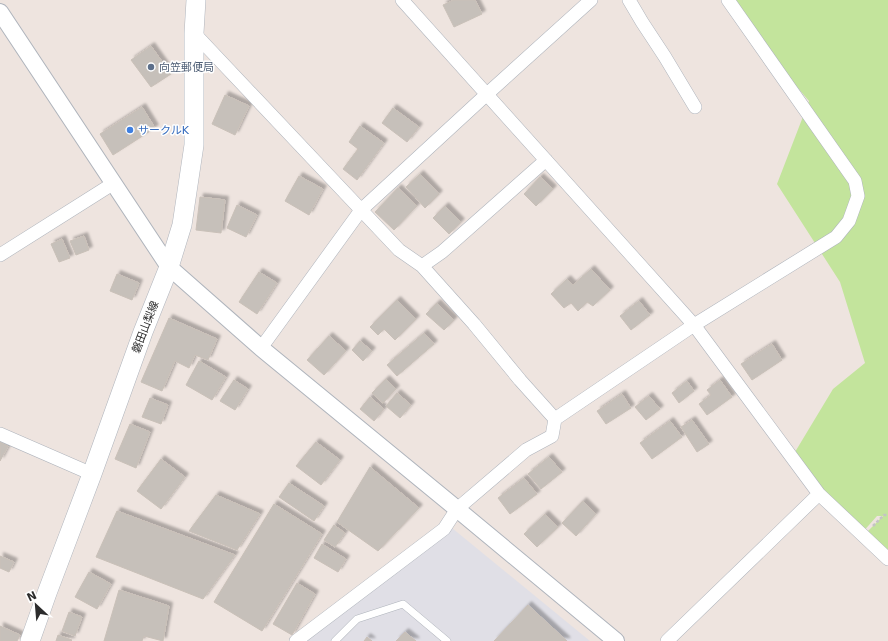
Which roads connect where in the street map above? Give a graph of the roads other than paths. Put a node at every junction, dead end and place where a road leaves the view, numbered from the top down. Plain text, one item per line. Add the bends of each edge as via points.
1 (196, 0) edge
2 (402, 0) edge
3 (591, 0) edge
4 (629, 0) edge
5 (728, 0) edge
6 (0, 12) edge
7 (194, 33) junction
8 (486, 94) junction
9 (695, 107) dead end
10 (546, 160) junction
11 (114, 183) junction
12 (361, 210) junction
13 (0, 255) edge
14 (169, 266) junction
15 (422, 266) junction
16 (694, 325) junction
17 (261, 348) junction
18 (555, 419) junction
19 (0, 434) edge
20 (92, 474) junction
21 (819, 494) junction
22 (457, 509) junction
23 (888, 559) edge
24 (30, 641) edge
25 (296, 641) edge
26 (335, 641) edge
27 (447, 641) edge
28 (616, 641) edge
29 (667, 641) edge

1 - 7 main road, 磐田山梨線
2 - 8 street
3 - 8 street
4 - 9 street
5 - 16 street via 855,181 858,196 849,221 836,237
6 - 11 street
7 - 12 street
7 - 14 main road, 磐田山梨線 via 194,145 182,225
8 - 10 street
8 - 12 street
10 - 15 street via 442,252
10 - 16 street
11 - 13 street
11 - 14 street
12 - 15 street via 398,250
12 - 17 street
14 - 17 street
14 - 20 main road, 磐田山梨線
15 - 18 street
16 - 18 street
16 - 21 street
17 - 22 street
18 - 22 street via 552,436 526,450
19 - 20 street
20 - 24 main road, 磐田山梨線
21 - 23 street
21 - 29 street
22 - 25 street via 444,529
22 - 28 street
26 - 27 lane via 357,619 403,604

